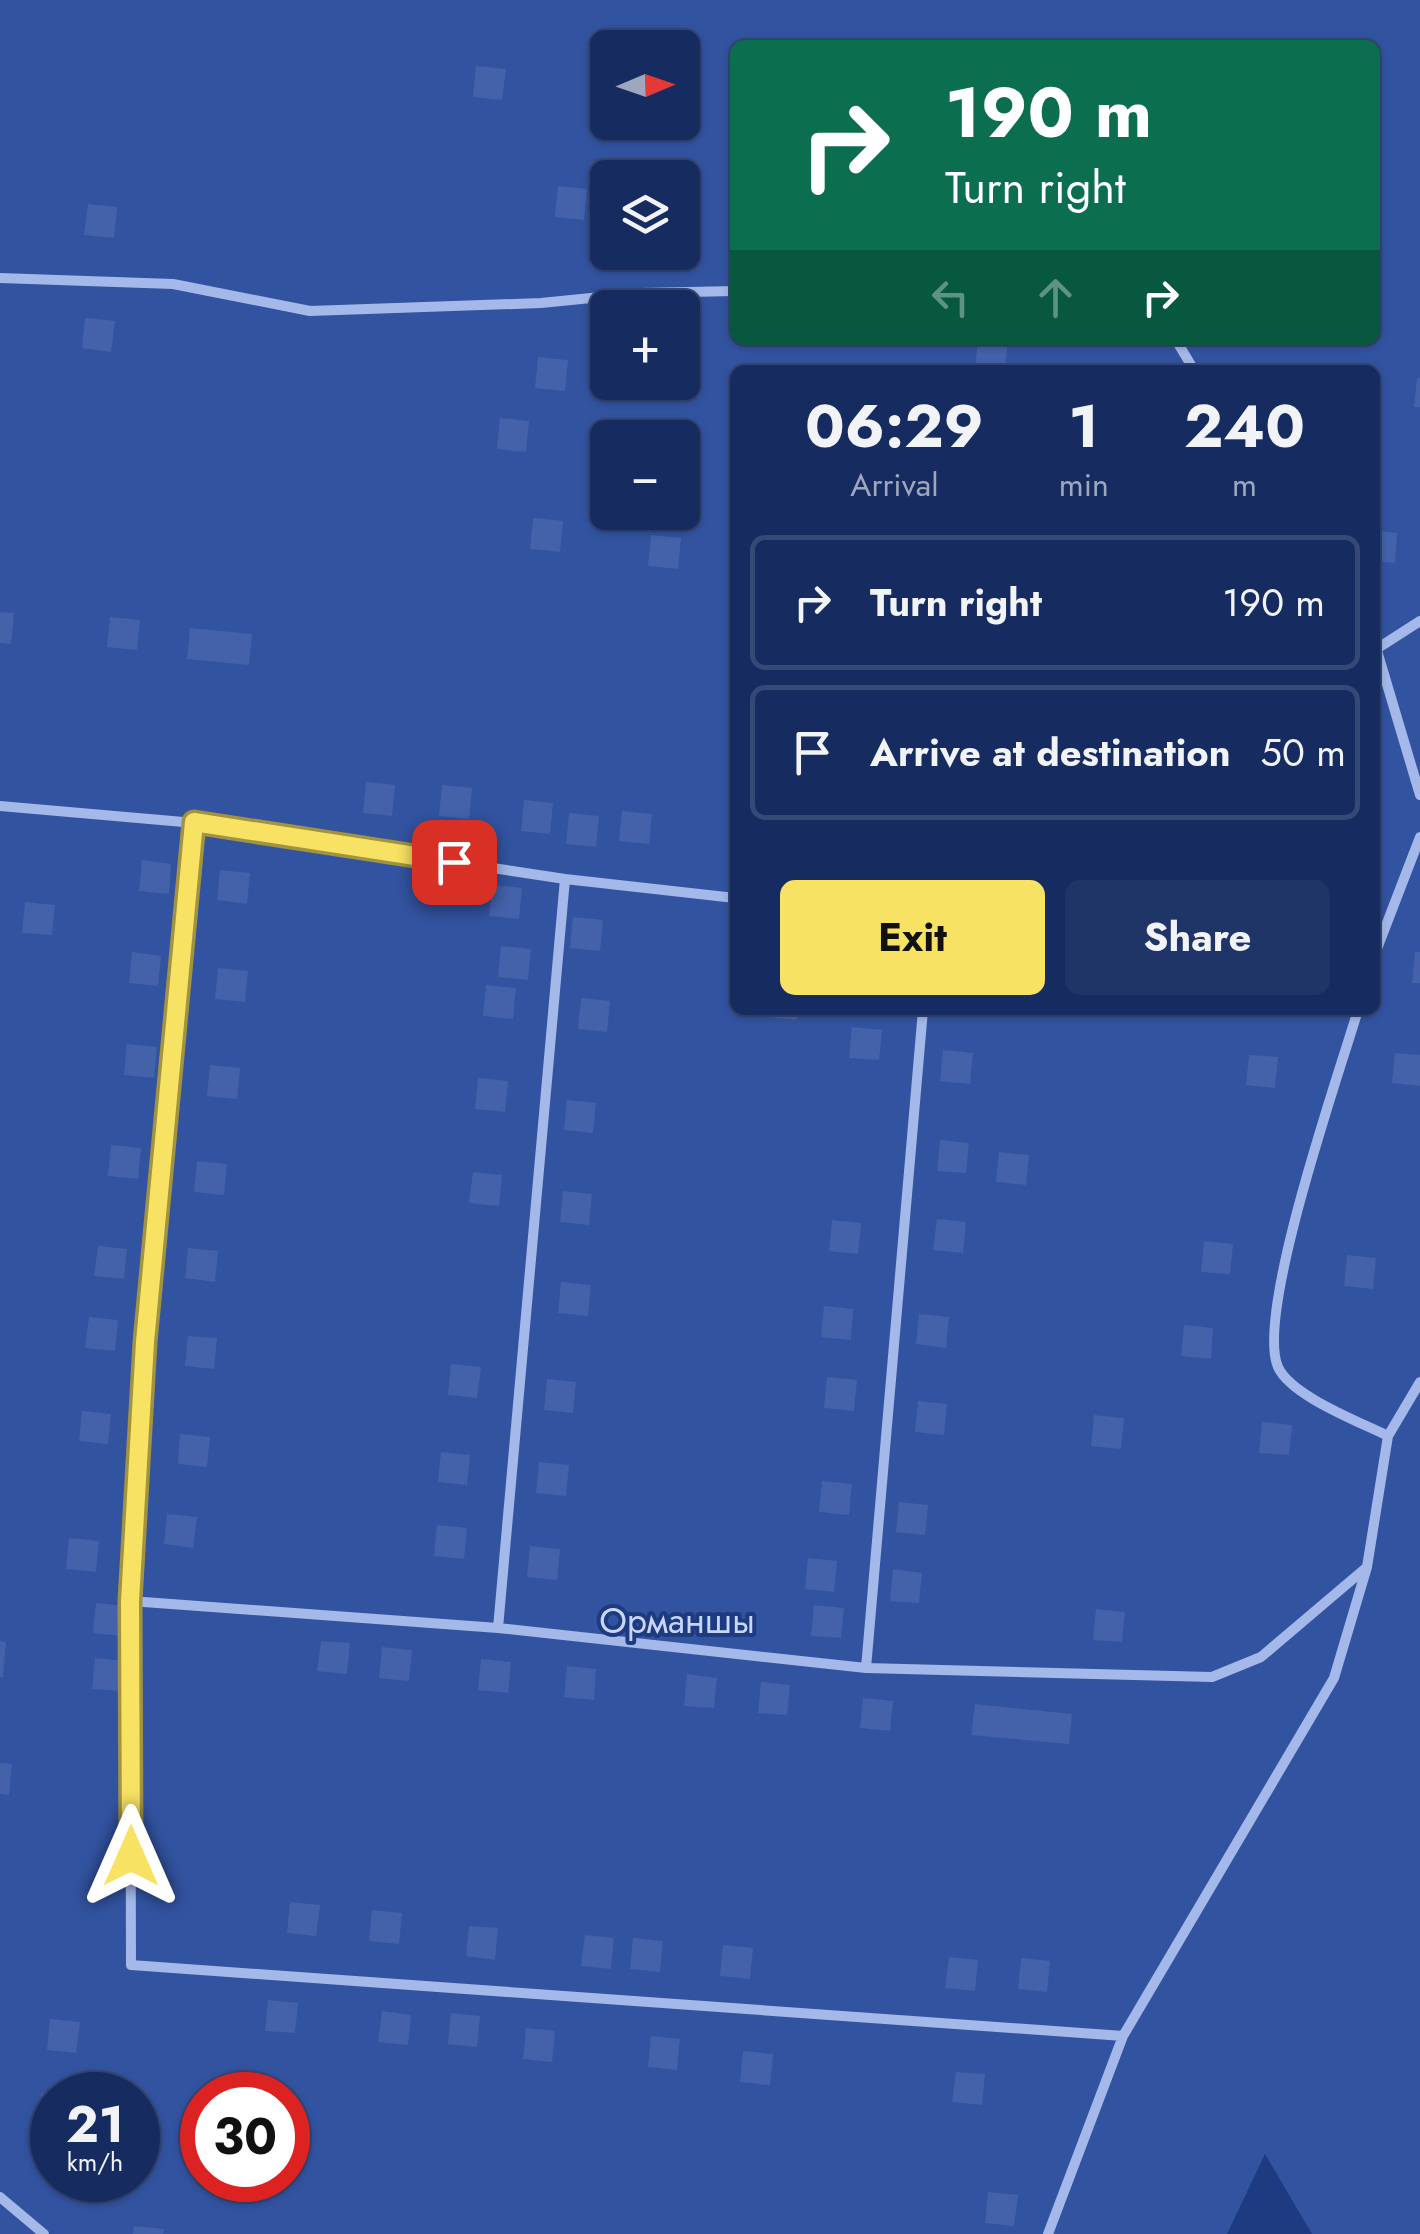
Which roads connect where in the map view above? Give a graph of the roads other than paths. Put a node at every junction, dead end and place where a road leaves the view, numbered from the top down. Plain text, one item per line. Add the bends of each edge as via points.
1 (0, 278) edge
2 (730, 291) edge
3 (1420, 620) edge
4 (1380, 644) edge
5 (1380, 656) edge
6 (1420, 794) edge
7 (0, 806) edge
8 (194, 822) junction
9 (1420, 837) edge
10 (565, 879) junction
11 (730, 897) edge
12 (1380, 926) edge
13 (923, 1015) edge
14 (1357, 1015) edge
15 (1420, 1382) edge
16 (1388, 1436) junction
17 (1366, 1567) junction
18 (130, 1601) junction
19 (498, 1628) junction
20 (866, 1668) junction
21 (1123, 2036) junction
22 (0, 2196) edge
23 (44, 2234) edge
24 (1048, 2234) edge

1 - 2 street via 174,284 310,312
3 - 4 street
5 - 6 street
7 - 8 street
8 - 10 street
8 - 18 street via 145,1342
9 - 12 street
10 - 11 street
10 - 19 street
13 - 20 street
14 - 16 street via 1291,1234 1274,1338 1278,1368 1295,1386
15 - 16 street
16 - 17 street
17 - 20 street via 1261,1657 1212,1676
17 - 21 street via 1334,1678
18 - 19 street
18 - 21 street via 131,1965
19 - 20 street
21 - 24 street
22 - 23 street

